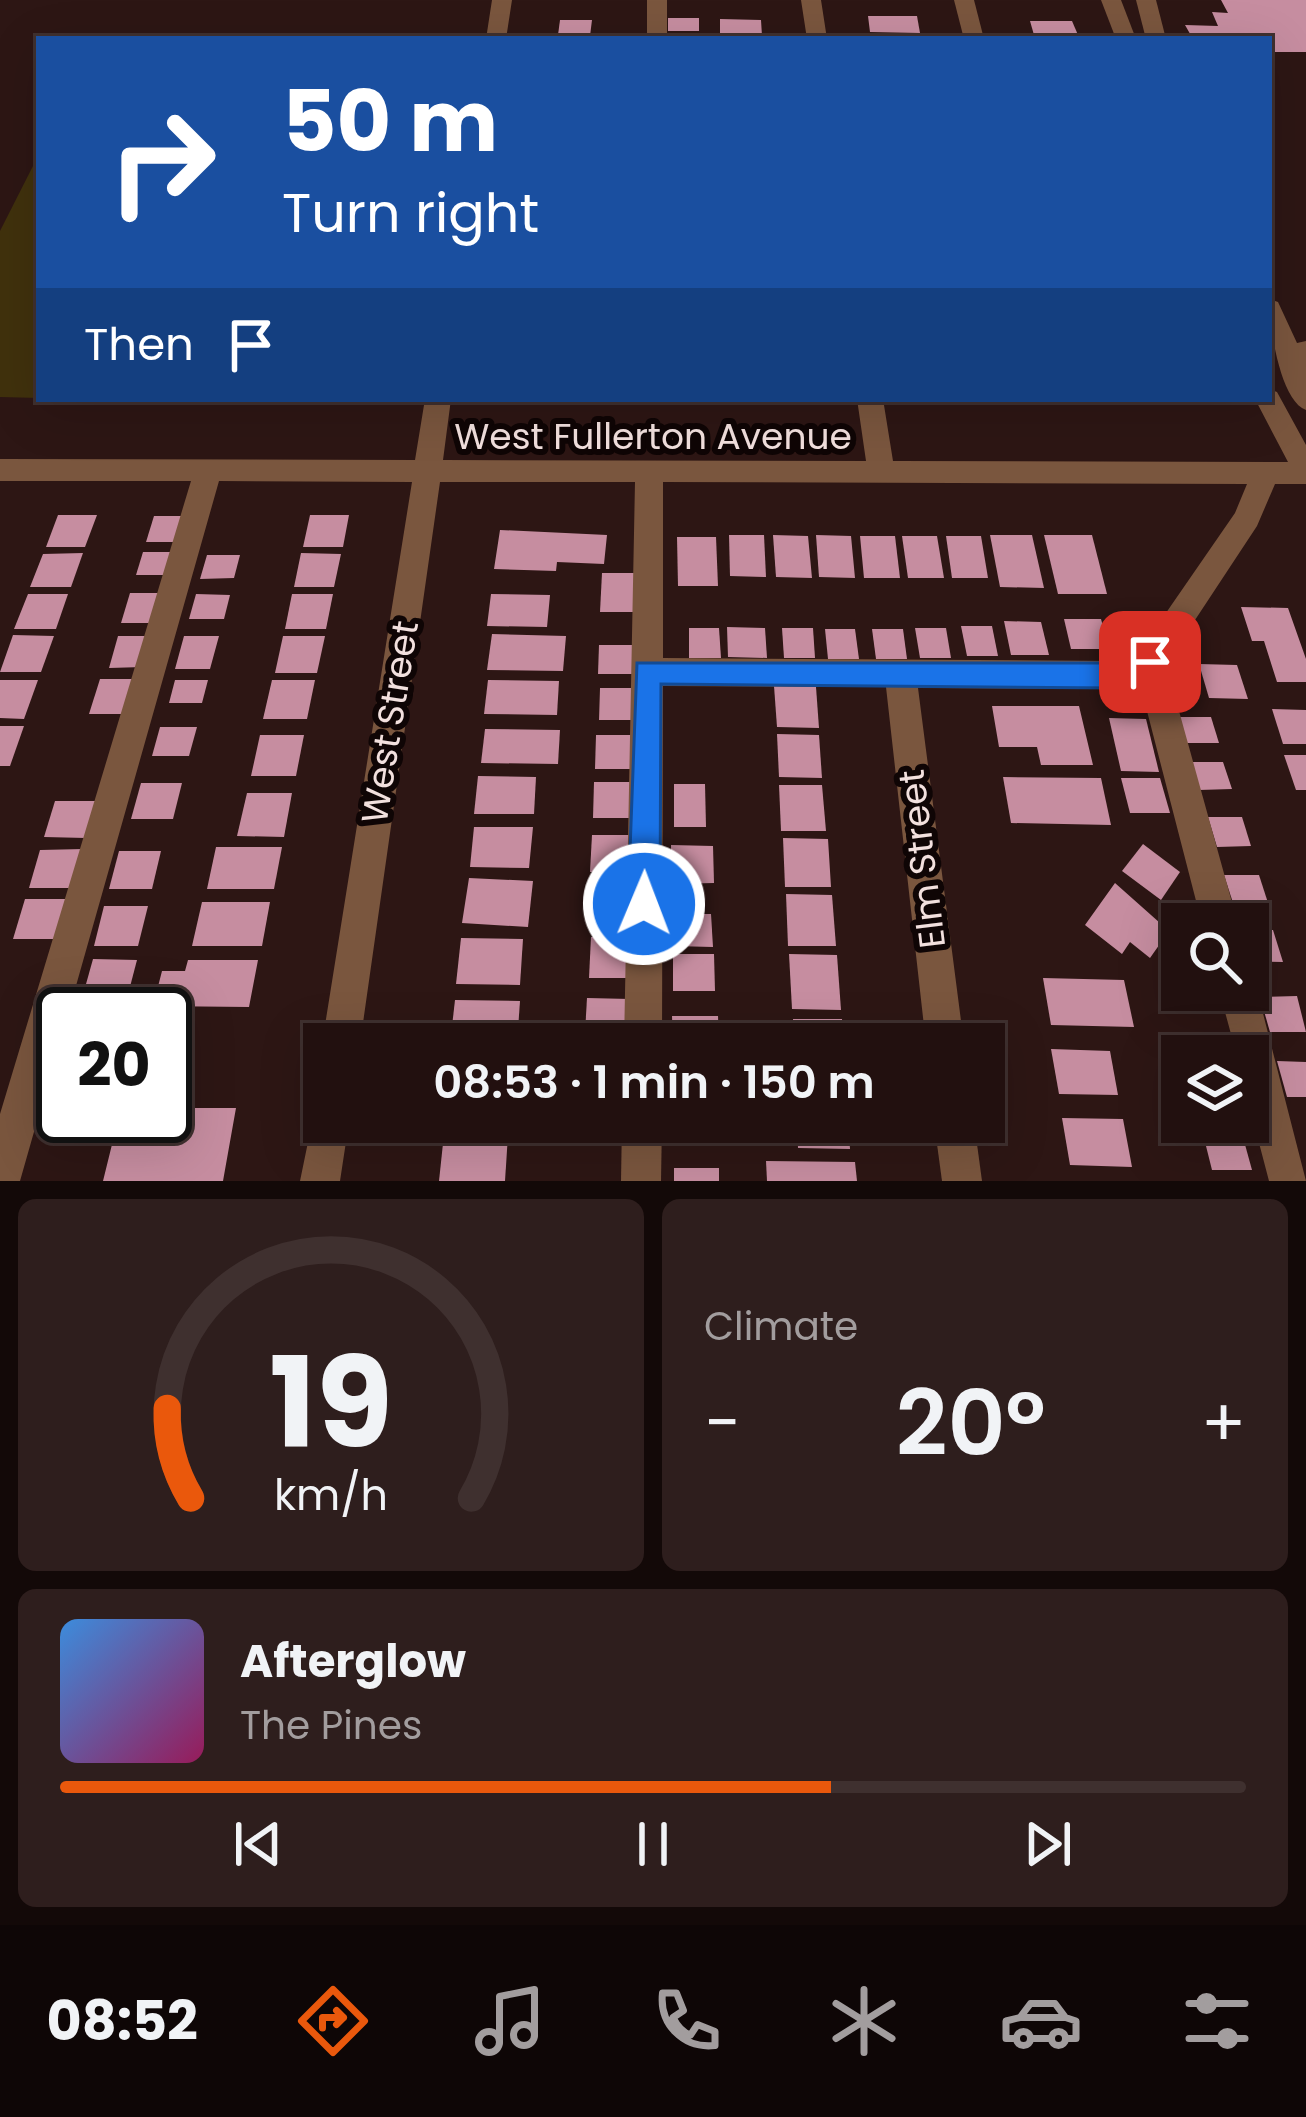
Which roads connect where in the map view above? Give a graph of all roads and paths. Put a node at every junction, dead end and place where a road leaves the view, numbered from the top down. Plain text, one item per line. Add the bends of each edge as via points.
1 (502, 0) edge
2 (657, 0) edge
3 (812, 0) edge
4 (964, 0) edge
5 (1111, 0) edge
6 (1146, 0) edge
7 (496, 36) edge
8 (657, 36) edge
9 (817, 36) edge
10 (973, 36) edge
11 (1125, 36) edge
12 (1155, 36) edge
13 (1272, 313) edge
14 (1299, 355) edge
15 (1306, 400) edge
16 (438, 402) edge
17 (870, 402) edge
18 (1269, 402) edge
19 (0, 470) edge
20 (1306, 470) edge
21 (208, 471) junction
22 (428, 471) junction
23 (649, 472) junction
24 (881, 472) junction
25 (1265, 473) junction
26 (1150, 662) junction
27 (647, 672) junction
28 (900, 674) junction
29 (1214, 903) edge
30 (1244, 1011) edge
31 (344, 1023) edge
32 (643, 1023) edge
33 (942, 1023) edge
34 (326, 1143) edge
35 (642, 1143) edge
36 (957, 1143) edge
37 (0, 1181) edge
38 (320, 1181) edge
39 (641, 1181) edge
40 (962, 1181) edge
41 (1289, 1181) edge

1 - 7 street
2 - 8 street
3 - 9 street
4 - 10 street
5 - 11 street
6 - 12 street
13 - 14 street
14 - 15 street
16 - 22 street, West Street
17 - 24 street
18 - 20 street
19 - 21 street, West Fullerton Avenue
20 - 25 street, West Fullerton Avenue
21 - 22 street, West Fullerton Avenue
21 - 37 street
22 - 23 street, West Fullerton Avenue
22 - 31 street, West Street
23 - 24 street, West Fullerton Avenue
23 - 27 street
24 - 25 street, West Fullerton Avenue
25 - 26 street via 1247,518
26 - 28 street via 1115,675
26 - 29 street
27 - 28 street
27 - 32 street
28 - 33 street, Elm Street
30 - 41 street
34 - 38 street
35 - 39 street
36 - 40 street

